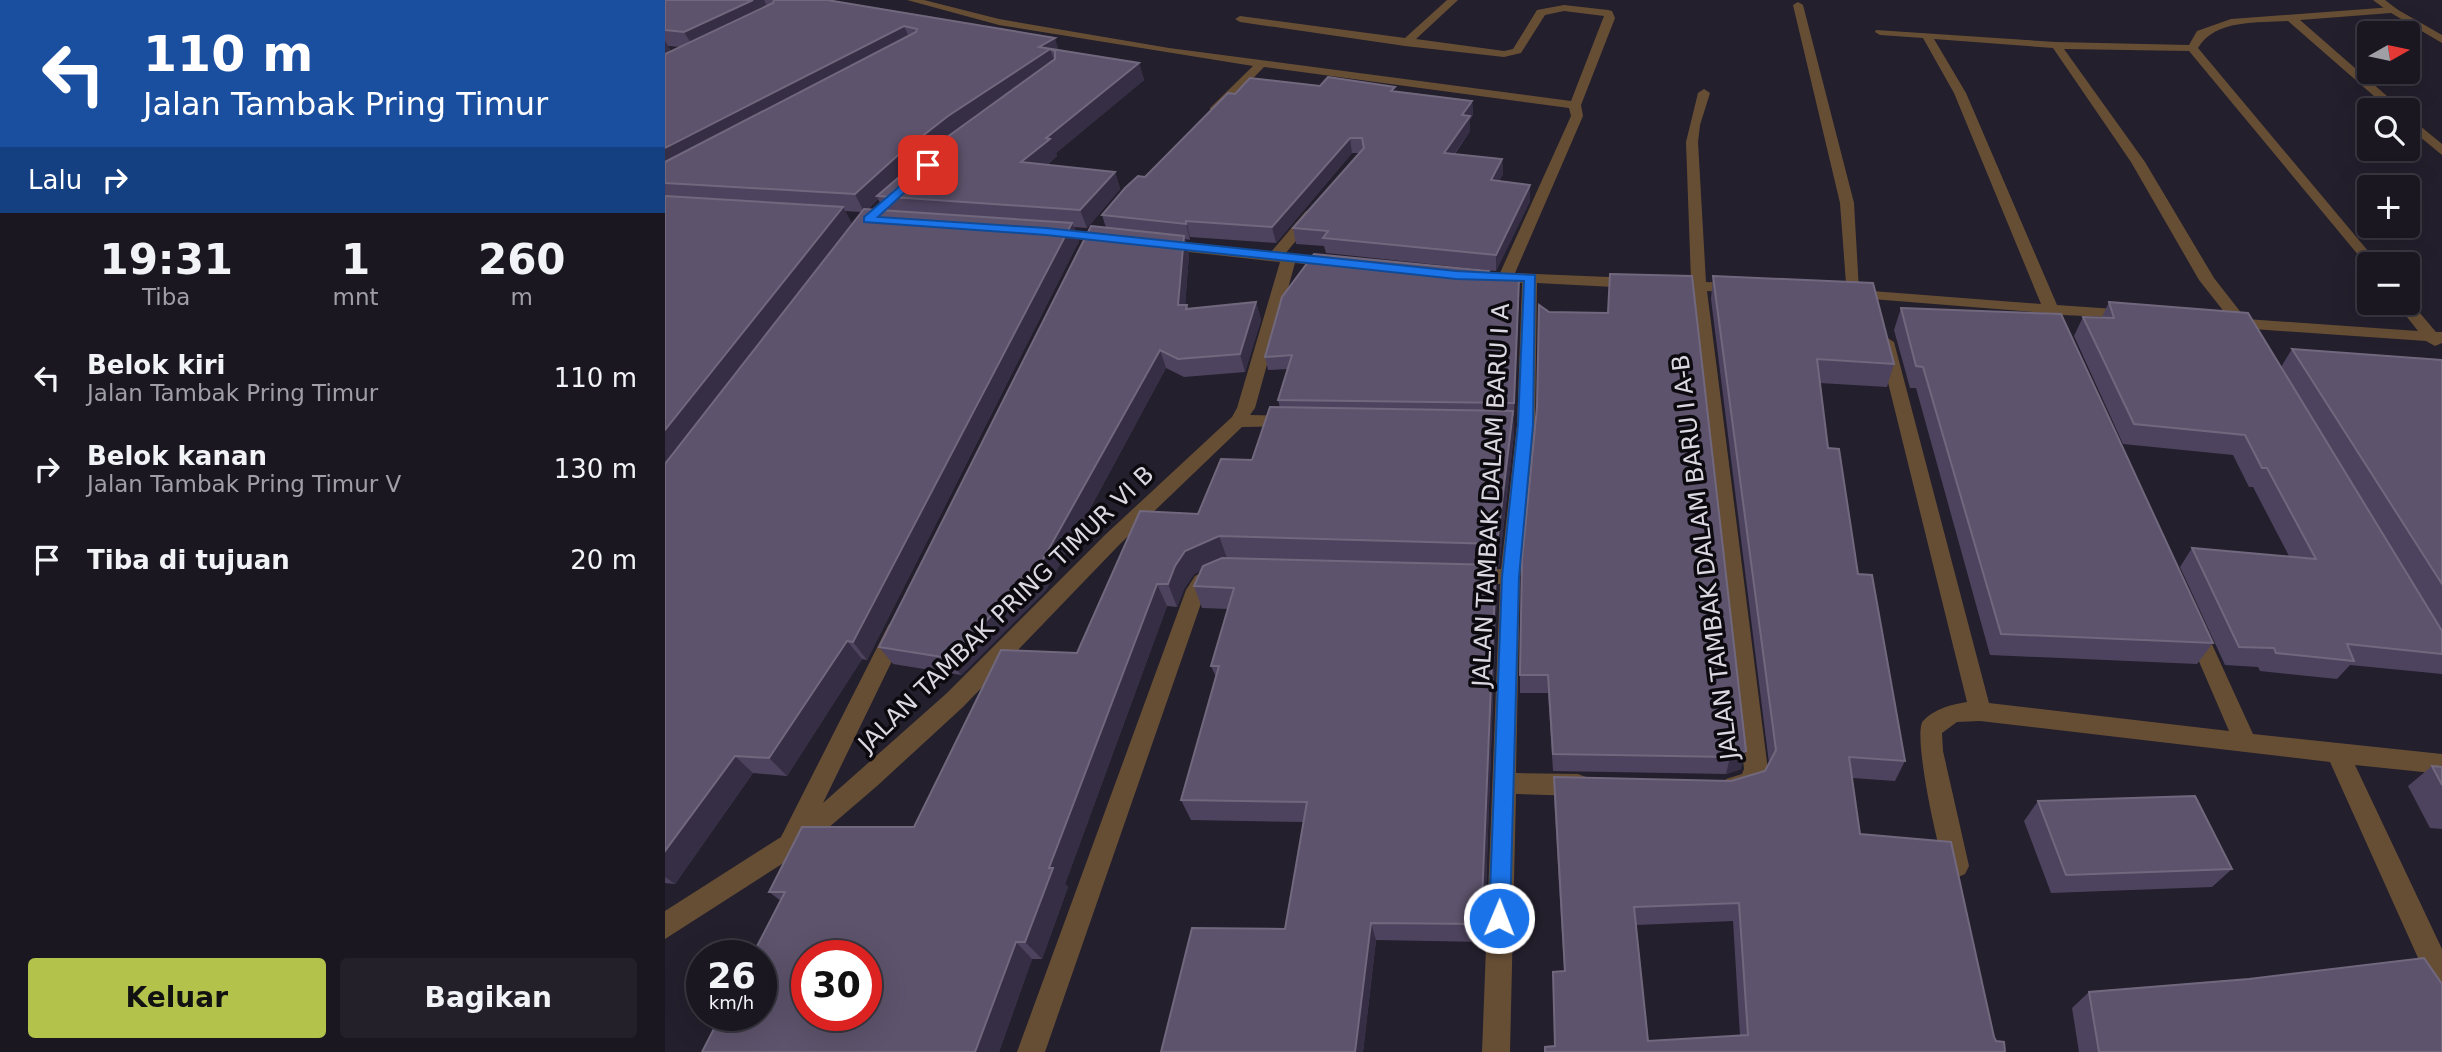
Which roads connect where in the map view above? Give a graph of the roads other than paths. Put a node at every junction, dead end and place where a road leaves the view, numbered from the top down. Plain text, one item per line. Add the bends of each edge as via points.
1 (912, 0) edge
2 (1454, 0) edge
3 (2378, 0) edge
4 (1567, 4) edge
5 (1798, 5) dead end
6 (2393, 10) junction
7 (2291, 17) junction
8 (1240, 19) dead end
9 (1880, 32) dead end
10 (1926, 35) junction
11 (2442, 40) edge
12 (1405, 43) junction
13 (2056, 45) junction
14 (2192, 48) junction
15 (1262, 63) junction
16 (1704, 93) dead end
17 (2383, 98) edge
18 (1575, 106) junction
19 (1200, 125) edge
20 (2420, 131) edge
21 (2442, 151) edge
22 (1317, 207) edge
23 (1102, 220) edge
24 (1034, 230) edge
25 (1088, 244) junction
26 (2362, 252) edge
27 (1282, 257) junction
28 (1345, 264) edge
29 (1456, 275) edge
30 (1506, 277) junction
31 (1530, 278) junction
32 (1699, 286) junction
33 (1755, 289) edge
34 (1878, 309) junction
35 (2051, 309) junction
36 (2415, 315) edge
37 (2147, 317) edge
38 (2215, 322) edge
39 (2242, 324) junction
40 (2063, 335) edge
41 (2439, 341) edge
42 (2256, 348) edge
43 (1238, 421) junction
44 (1306, 422) edge
45 (1227, 569) edge
46 (1456, 576) edge
47 (1510, 577) junction
48 (907, 610) edge
49 (2188, 616) edge
50 (1980, 711) junction
51 (2246, 743) junction
52 (2338, 754) junction
53 (2442, 764) edge
54 (1502, 783) junction
55 (1600, 785) edge
56 (1712, 787) edge
57 (790, 845) junction
58 (1962, 895) edge
59 (665, 926) edge
60 (2442, 979) edge
61 (1031, 1052) edge
62 (1496, 1052) edge

1 - 15 street via 1012,24
2 - 12 street
3 - 6 street
4 - 12 street via 1541,12 1512,53
4 - 18 street via 1608,13 1610,18
5 - 34 street via 1847,203 1845,294
6 - 7 street
6 - 11 street
7 - 14 street via 2231,22 2201,33
7 - 17 street
8 - 12 street
9 - 10 street
10 - 13 street
10 - 35 street via 1960,93
13 - 14 street
13 - 39 street via 2138,162 2207,280
14 - 26 street
15 - 18 street
15 - 19 street
16 - 32 street via 1692,142
18 - 30 street via 1577,116
20 - 21 street
22 - 27 street, JALAN TAMBAK PRING TIMUR VI B
23 - 25 street
24 - 25 street
25 - 27 street via 1137,242
27 - 28 street
27 - 43 street, JALAN TAMBAK PRING TIMUR VI B via 1246,408
29 - 30 street
30 - 31 street
31 - 32 street
31 - 47 street, JALAN TAMBAK DALAM BARU I A
32 - 33 street
32 - 56 street, JALAN TAMBAK DALAM BARU I A-B via 1756,771 1751,782 1740,786
34 - 35 street
34 - 50 street
35 - 37 street
35 - 40 street
36 - 41 street
38 - 39 street
39 - 41 street
39 - 42 street
43 - 44 street
43 - 57 street, JALAN TAMBAK PRING TIMUR VI B via 955,699
45 - 61 street via 1202,581 1196,590
46 - 47 street
47 - 54 street, JALAN TAMBAK DALAM BARU I A
48 - 57 street
49 - 51 street
50 - 51 street
50 - 58 street via 1953,713 1931,728 1931,751
51 - 52 street
52 - 53 street
52 - 60 street
54 - 55 street
54 - 62 street, JALAN TAMBAK DALAM BARU I A
57 - 59 street, JALAN TAMBAK PRING TIMUR VI B

